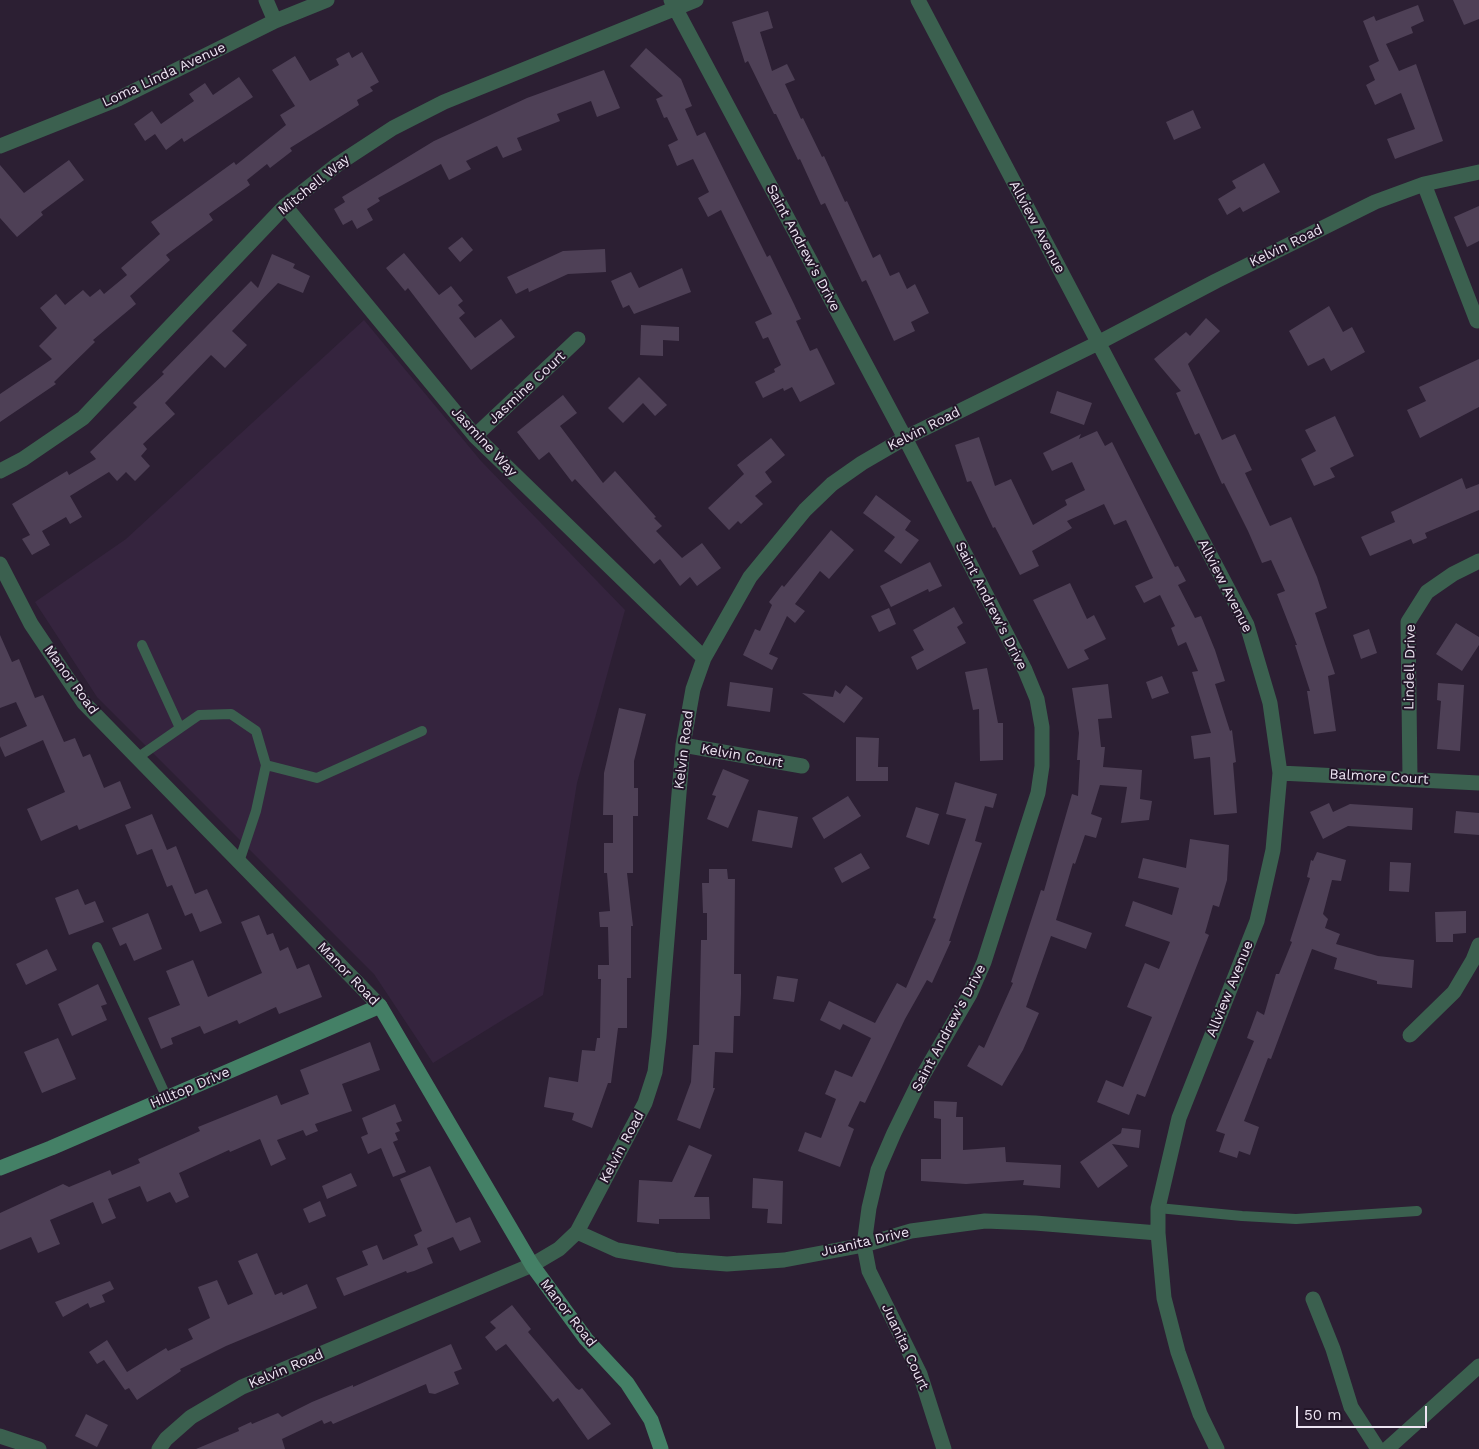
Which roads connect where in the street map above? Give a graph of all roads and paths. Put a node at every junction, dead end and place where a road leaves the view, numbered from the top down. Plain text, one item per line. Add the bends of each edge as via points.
1 (266, 0) edge
2 (327, 0) edge
3 (696, 0) edge
4 (918, 0) edge
5 (673, 4) edge
6 (275, 22) junction
7 (0, 146) edge
8 (1479, 172) edge
9 (1424, 184) junction
10 (285, 206) junction
11 (1477, 321) dead end
12 (578, 339) dead end
13 (1098, 343) junction
14 (475, 436) junction
15 (905, 438) junction
16 (0, 471) edge
17 (1479, 561) edge
18 (0, 564) edge
19 (142, 645) dead end
20 (704, 658) junction
21 (180, 728) junction
22 (422, 731) dead end
23 (683, 745) junction
24 (137, 758) junction
25 (266, 765) junction
26 (802, 766) dead end
27 (1280, 773) junction
28 (1410, 778) junction
29 (1479, 783) edge
30 (239, 862) junction
31 (1479, 944) edge
32 (97, 946) dead end
33 (380, 1006) junction
34 (1410, 1034) dead end
35 (167, 1098) junction
36 (0, 1168) edge
37 (1158, 1208) junction
38 (1417, 1211) dead end
39 (577, 1232) junction
40 (1158, 1233) junction
41 (864, 1245) junction
42 (532, 1265) junction
43 (1313, 1299) dead end
44 (1479, 1366) edge
45 (0, 1436) edge
46 (39, 1449) edge
47 (159, 1449) edge
48 (661, 1449) edge
49 (944, 1449) edge
50 (1217, 1449) edge
51 (1378, 1449) edge
52 (1387, 1449) edge

1 - 6 street
2 - 6 street, Loma Linda Avenue
3 - 5 street, Mitchell Way
4 - 13 street, Allview Avenue
5 - 10 street, Mitchell Way via 393,128 338,164
5 - 15 street, Saint Andrew's Drive
6 - 7 street, Loma Linda Avenue via 118,99
8 - 9 street, Kelvin Road
9 - 11 street
9 - 13 street, Kelvin Road via 1375,202
10 - 14 street, Jasmine Way
10 - 16 street, Mitchell Way via 83,418
12 - 14 street, Jasmine Court
13 - 15 street, Kelvin Road
13 - 27 street, Allview Avenue via 1247,625 1270,703
14 - 20 street, Jasmine Way
15 - 20 street, Kelvin Road via 832,484 805,510 750,577
15 - 41 street, Saint Andrew's Drive via 1037,699 1042,727 1042,766 1038,793 984,962 970,994 918,1084 878,1170
17 - 28 street, Lindell Drive via 1427,592 1408,622
18 - 24 street, Manor Road via 31,624 84,703
19 - 21 lane
20 - 23 street, Kelvin Road via 693,689
21 - 24 lane
21 - 25 lane via 199,715 231,714 256,731
22 - 25 lane via 317,778
23 - 26 street, Kelvin Court
23 - 39 street, Kelvin Road via 655,1072 645,1104
24 - 30 street, Manor Road
25 - 30 lane via 256,812
27 - 28 street, Balmore Court
27 - 37 street, Allview Avenue via 1273,850 1257,921 1179,1118
28 - 29 street, Balmore Court
30 - 33 street, Manor Road
31 - 34 street via 1454,992
32 - 35 lane
33 - 35 street, Hilltop Drive
33 - 42 street, Manor Road
35 - 36 street, Hilltop Drive
37 - 38 lane via 1296,1219
37 - 40 street, Allview Avenue
39 - 41 street, Juanita Drive via 617,1250 675,1260 727,1264 784,1260
39 - 42 street, Kelvin Road via 559,1249
40 - 41 street, Juanita Drive via 985,1221 911,1231
40 - 50 street, Allview Avenue via 1164,1298 1178,1352 1200,1414
41 - 49 street, Juanita Court via 869,1270 920,1374
42 - 47 street, Kelvin Road via 242,1387 191,1417
42 - 48 street, Manor Road via 586,1339 627,1383 651,1420
43 - 51 street via 1351,1408
44 - 52 street
45 - 46 street

